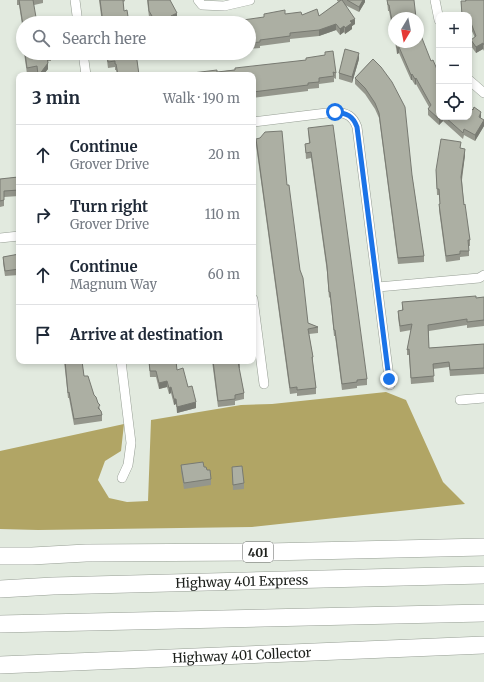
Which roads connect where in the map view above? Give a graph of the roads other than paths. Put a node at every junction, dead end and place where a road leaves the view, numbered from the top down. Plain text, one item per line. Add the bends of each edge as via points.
1 (75, 0) edge
2 (198, 0) edge
3 (250, 0) edge
4 (435, 0) edge
5 (437, 12) edge
6 (77, 16) edge
7 (84, 60) edge
8 (86, 72) edge
9 (472, 83) edge
10 (484, 93) edge
11 (256, 122) edge
12 (16, 236) edge
13 (0, 238) edge
14 (484, 275) edge
15 (378, 287) junction
16 (256, 322) edge
17 (121, 364) edge
18 (264, 384) dead end
19 (390, 385) dead end
20 (484, 398) edge
21 (460, 400) dead end
22 (122, 478) dead end
23 (484, 547) edge
24 (0, 556) edge
25 (484, 575) edge
26 (0, 585) edge
27 (53, 586) junction
28 (0, 589) edge
29 (484, 613) edge
30 (56, 623) junction
31 (0, 624) edge
32 (0, 634) edge
33 (484, 645) edge
34 (0, 665) edge

1 - 6 street
2 - 3 street via 202,5 224,6
4 - 5 street
7 - 8 street
9 - 10 street
11 - 15 street via 335,112 342,112 354,120
12 - 13 street
14 - 15 street via 479,278
15 - 19 street
16 - 18 street
17 - 22 street via 131,443 128,465
20 - 21 street
23 - 24 highway, 401
25 - 27 highway, Highway 401 Express / 401
26 - 27 highway
27 - 28 highway, Highway 401 Express / 401
29 - 30 highway
30 - 31 highway
30 - 32 highway
33 - 34 highway, Highway 401 Collector

